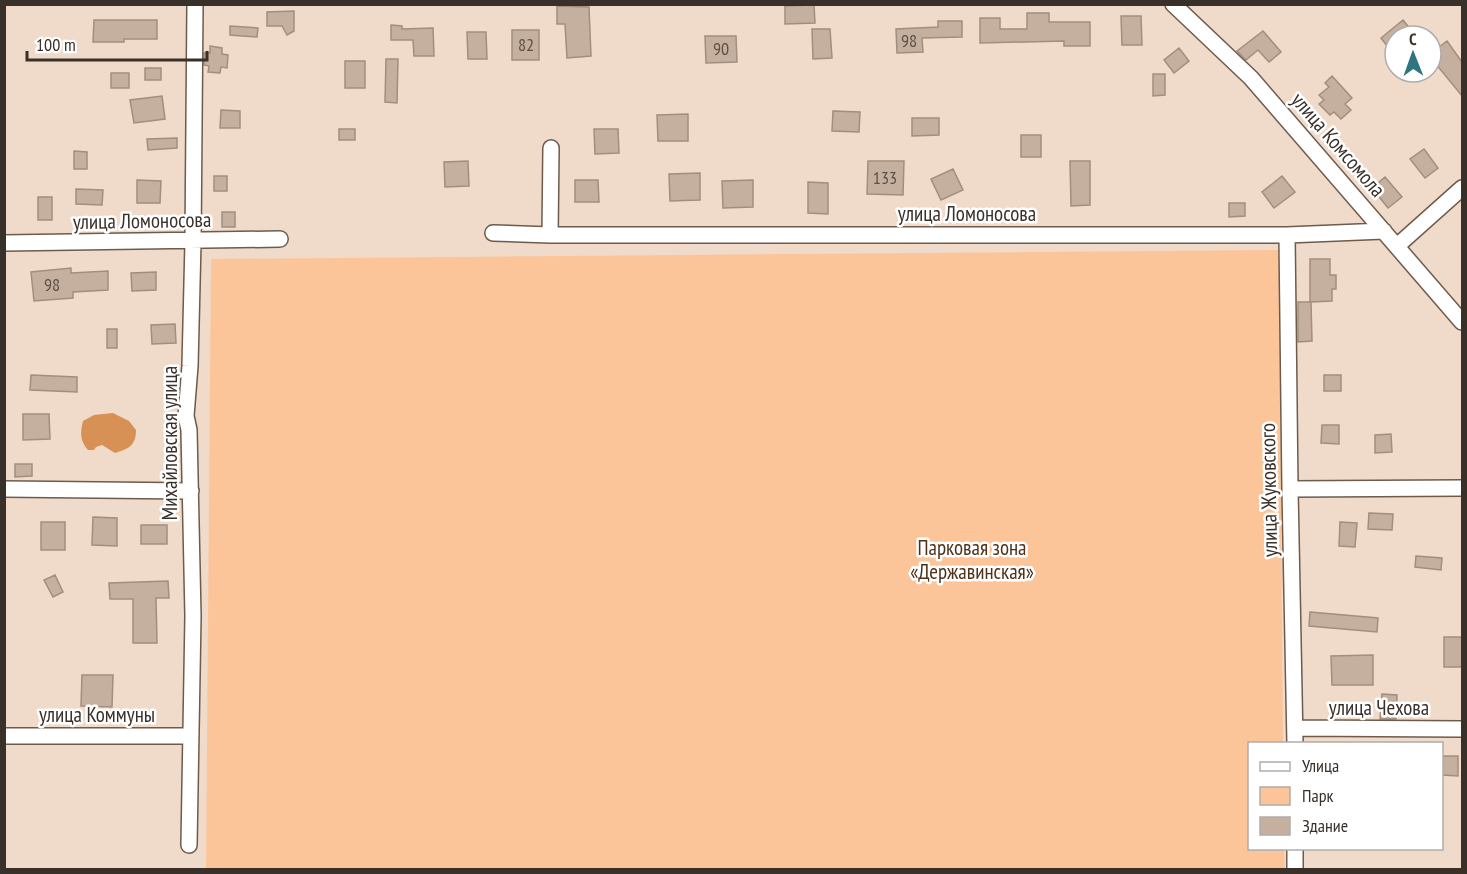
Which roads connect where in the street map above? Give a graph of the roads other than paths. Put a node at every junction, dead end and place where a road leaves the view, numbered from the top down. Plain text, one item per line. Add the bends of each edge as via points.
1 (195, 4) edge
2 (1173, 4) edge
3 (551, 148) dead end
4 (1462, 188) edge
5 (1384, 231) junction
6 (493, 233) dead end
7 (550, 235) junction
8 (1287, 235) junction
9 (280, 239) dead end
10 (193, 242) junction
11 (4, 243) edge
12 (1397, 246) junction
13 (1462, 322) edge
14 (1462, 488) edge
15 (4, 489) edge
16 (1290, 489) junction
17 (191, 491) junction
18 (1462, 729) edge
19 (4, 736) edge
20 (189, 736) junction
21 (1295, 736) edge
22 (189, 845) dead end
23 (1295, 850) edge
24 (1295, 870) edge

1 - 10 street, Михайловская улица
2 - 5 street, улица Комсомола via 1251,78
3 - 7 street
4 - 12 street
5 - 8 street, улица Ломоносова
5 - 12 street, улица Комсомола
6 - 7 street, улица Ломоносова
7 - 8 street, улица Ломоносова
8 - 16 street, улица Жуковского
9 - 10 street, улица Ломоносова
10 - 11 street, улица Ломоносова
10 - 17 street, Михайловская улица via 186,416
12 - 13 street, улица Комсомола
14 - 16 street
15 - 17 street
16 - 21 street, улица Жуковского
17 - 20 street, Михайловская улица via 193,616
18 - 21 street, улица Чехова
19 - 20 street, улица Коммуны
20 - 22 street, Михайловская улица
23 - 24 street

